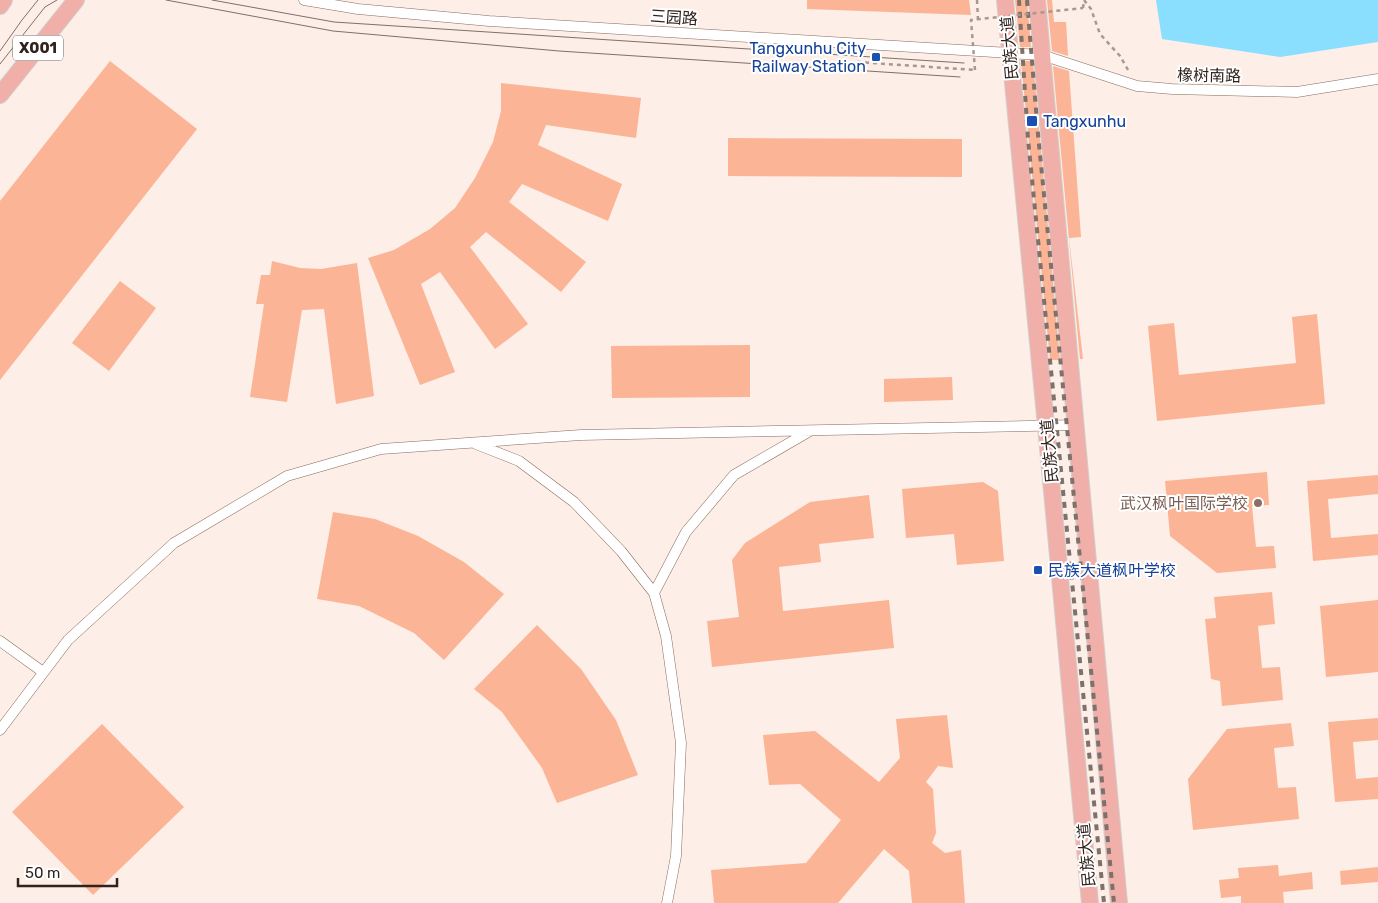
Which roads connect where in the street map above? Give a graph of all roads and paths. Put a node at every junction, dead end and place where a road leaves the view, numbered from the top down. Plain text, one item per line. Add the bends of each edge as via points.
1 (4, 0) edge
2 (76, 0) edge
3 (304, 0) edge
4 (977, 0) edge
5 (1005, 0) edge
6 (1038, 0) edge
7 (1084, 0) edge
8 (0, 6) edge
9 (978, 20) junction
10 (1010, 53) junction
11 (1042, 55) junction
12 (857, 62) dead end
13 (1378, 80) edge
14 (1137, 86) junction
15 (0, 95) edge
16 (1076, 425) junction
17 (1046, 426) junction
18 (811, 430) junction
19 (471, 443) junction
20 (654, 593) junction
21 (0, 641) edge
22 (43, 672) junction
23 (0, 730) edge
24 (668, 903) edge
25 (1090, 903) edge
26 (1119, 903) edge

1 - 8 main road
2 - 15 main road, X001
3 - 10 street, 三园路 via 358,9 489,21
4 - 9 path
5 - 10 main road, 民族大道
6 - 11 main road, 民族大道
7 - 9 path, bridge via 1083,8
7 - 14 path via 1091,9 1100,34 1120,56
9 - 12 path, bridge via 971,20 975,70
10 - 11 street, 三园路
10 - 17 main road, 民族大道
11 - 14 street, 橡树南路
11 - 16 main road, 民族大道
13 - 14 street, 橡树南路 via 1297,92
16 - 17 street
16 - 26 main road, 民族大道
17 - 18 street
17 - 25 main road, 民族大道
18 - 19 street via 581,435
18 - 20 street via 734,475 686,532
19 - 20 street via 519,461 574,502 621,551
19 - 22 street via 381,449 287,476 174,543 68,640
20 - 24 street via 666,636 682,742 676,856
21 - 22 street
22 - 23 street

